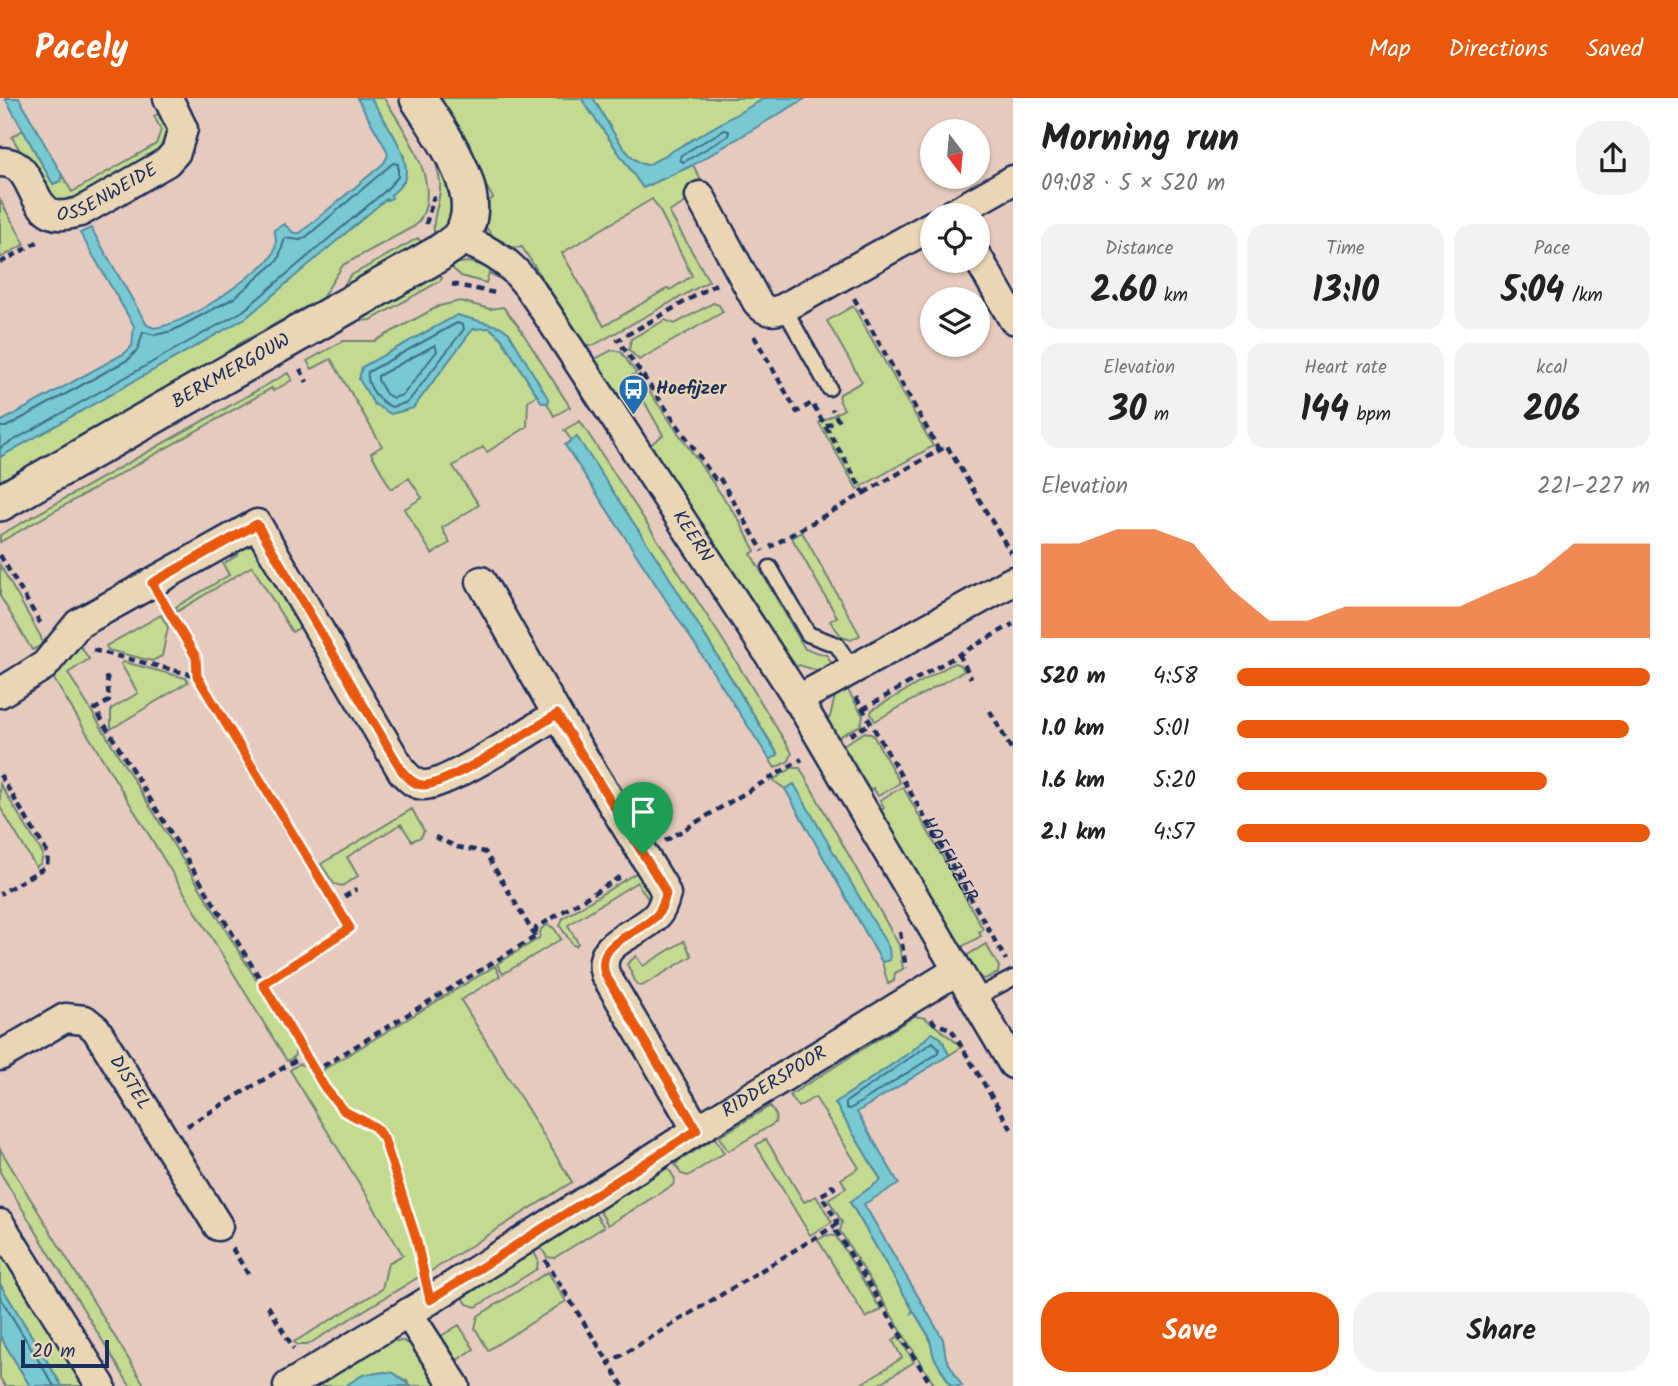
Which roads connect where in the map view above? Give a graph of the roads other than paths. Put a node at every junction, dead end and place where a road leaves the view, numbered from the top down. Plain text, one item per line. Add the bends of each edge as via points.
1 (168, 98) edge
2 (418, 98) edge
3 (0, 162) edge
4 (1013, 180) edge
5 (700, 196) dead end
6 (972, 203) edge
7 (920, 232) edge
8 (448, 246) junction
9 (987, 273) edge
10 (784, 308) junction
11 (1013, 318) edge
12 (829, 388) dead end
13 (0, 503) edge
14 (770, 568) road end
15 (481, 581) dead end
16 (1013, 581) edge
17 (849, 673) junction
18 (0, 693) edge
19 (797, 700) junction
20 (557, 714) junction
21 (958, 970) junction
22 (1013, 978) edge
23 (975, 998) junction
24 (2, 1052) edge
25 (1013, 1064) edge
26 (697, 1130) junction
27 (0, 1224) edge
28 (218, 1226) dead end
29 (419, 1307) junction
30 (298, 1380) edge
31 (101, 1386) edge
32 (455, 1386) edge

1 - 3 street, OSSENWEIDE via 183,129 176,152 167,162 80,212 52,214 42,206 21,169
2 - 8 street via 464,174 469,193 466,223
4 - 6 street
5 - 10 street via 763,309 774,312
7 - 10 street
8 - 13 street, BERKMERGOUW
8 - 19 street, KEERN via 498,254 522,277
9 - 11 street
10 - 12 lane
14 - 17 lane via 808,634 837,645
15 - 20 street
16 - 17 street
17 - 19 street
18 - 20 street via 45,665 78,624 257,524 412,782 444,781
19 - 21 street, KEERN
20 - 26 street via 666,894 658,914 610,947 601,963
21 - 23 street, KEERN
21 - 26 street, RIDDERSPOOR
22 - 23 lane
23 - 25 street, KEERN
24 - 28 street, DISTEL via 65,1018 85,1020 96,1029
26 - 29 street, RIDDERSPOOR
27 - 31 street
29 - 30 street, RIDDERSPOOR
29 - 32 street

